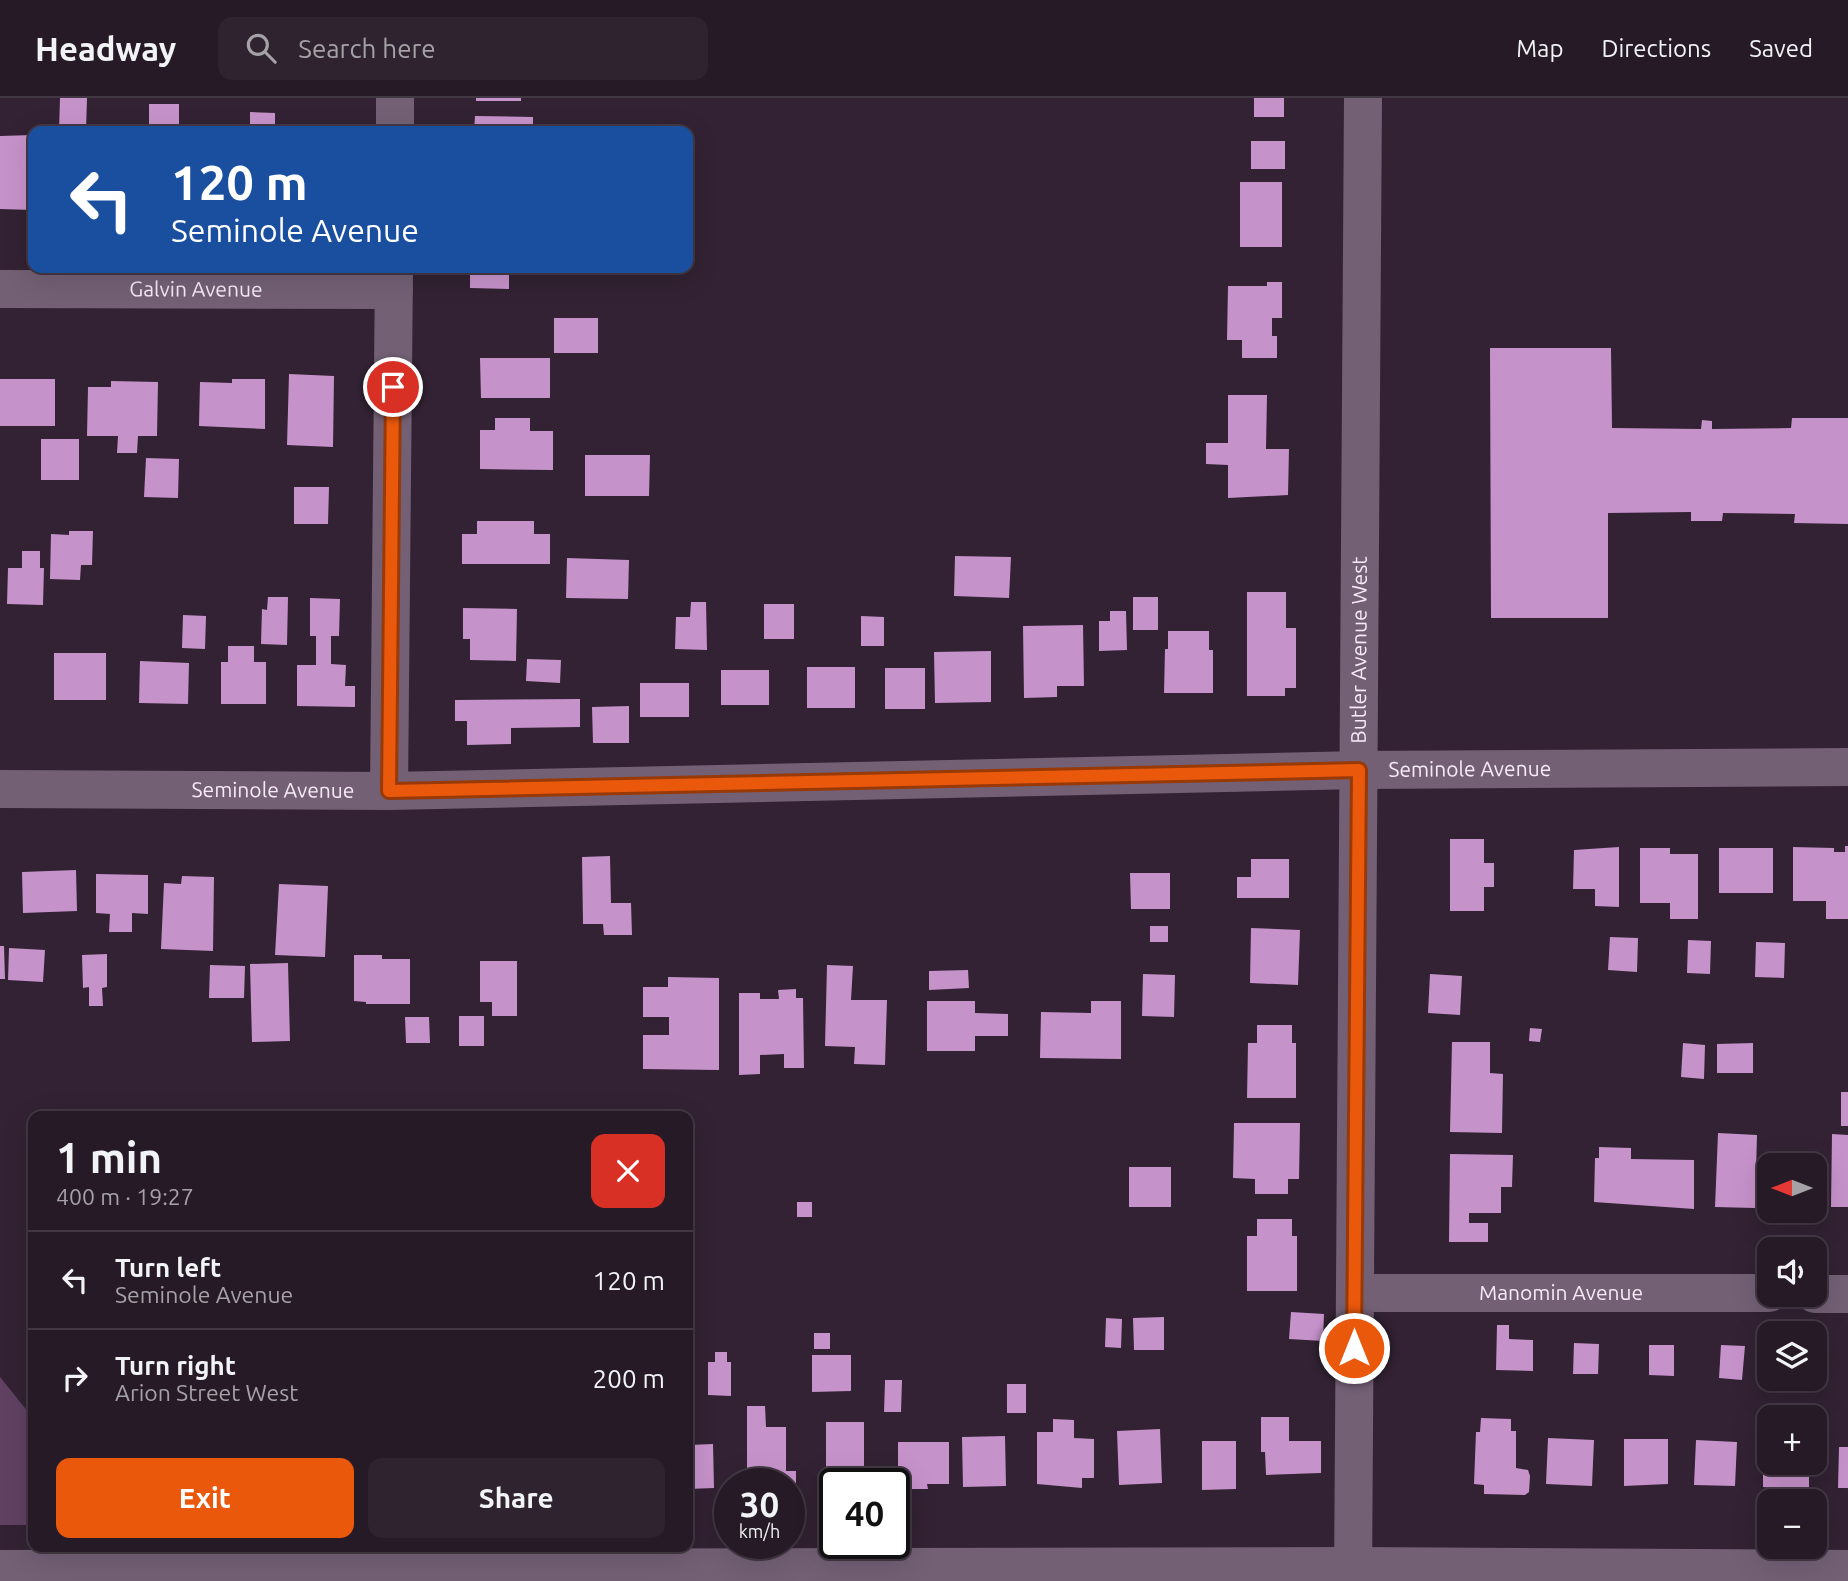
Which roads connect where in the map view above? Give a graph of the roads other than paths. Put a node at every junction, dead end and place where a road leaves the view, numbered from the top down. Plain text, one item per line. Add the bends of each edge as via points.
1 (395, 98) edge
2 (1363, 98) edge
3 (395, 126) edge
4 (394, 279) edge
5 (0, 289) edge
6 (1848, 767) edge
7 (1359, 770) junction
8 (0, 789) edge
9 (389, 791) junction
10 (1355, 1293) junction
11 (1757, 1293) edge
12 (1827, 1294) edge
13 (1848, 1294) edge
14 (0, 1569) edge
15 (1848, 1569) edge
16 (1353, 1574) edge

1 - 3 street
2 - 7 street, Butler Avenue West
4 - 5 street, Galvin Avenue
4 - 9 street
6 - 7 street, Seminole Avenue
7 - 9 street, Seminole Avenue
7 - 10 street, Butler Avenue West
8 - 9 street, Seminole Avenue
10 - 11 street, Manomin Avenue
10 - 16 street, Butler Avenue West
12 - 13 street
14 - 16 street
15 - 16 street

